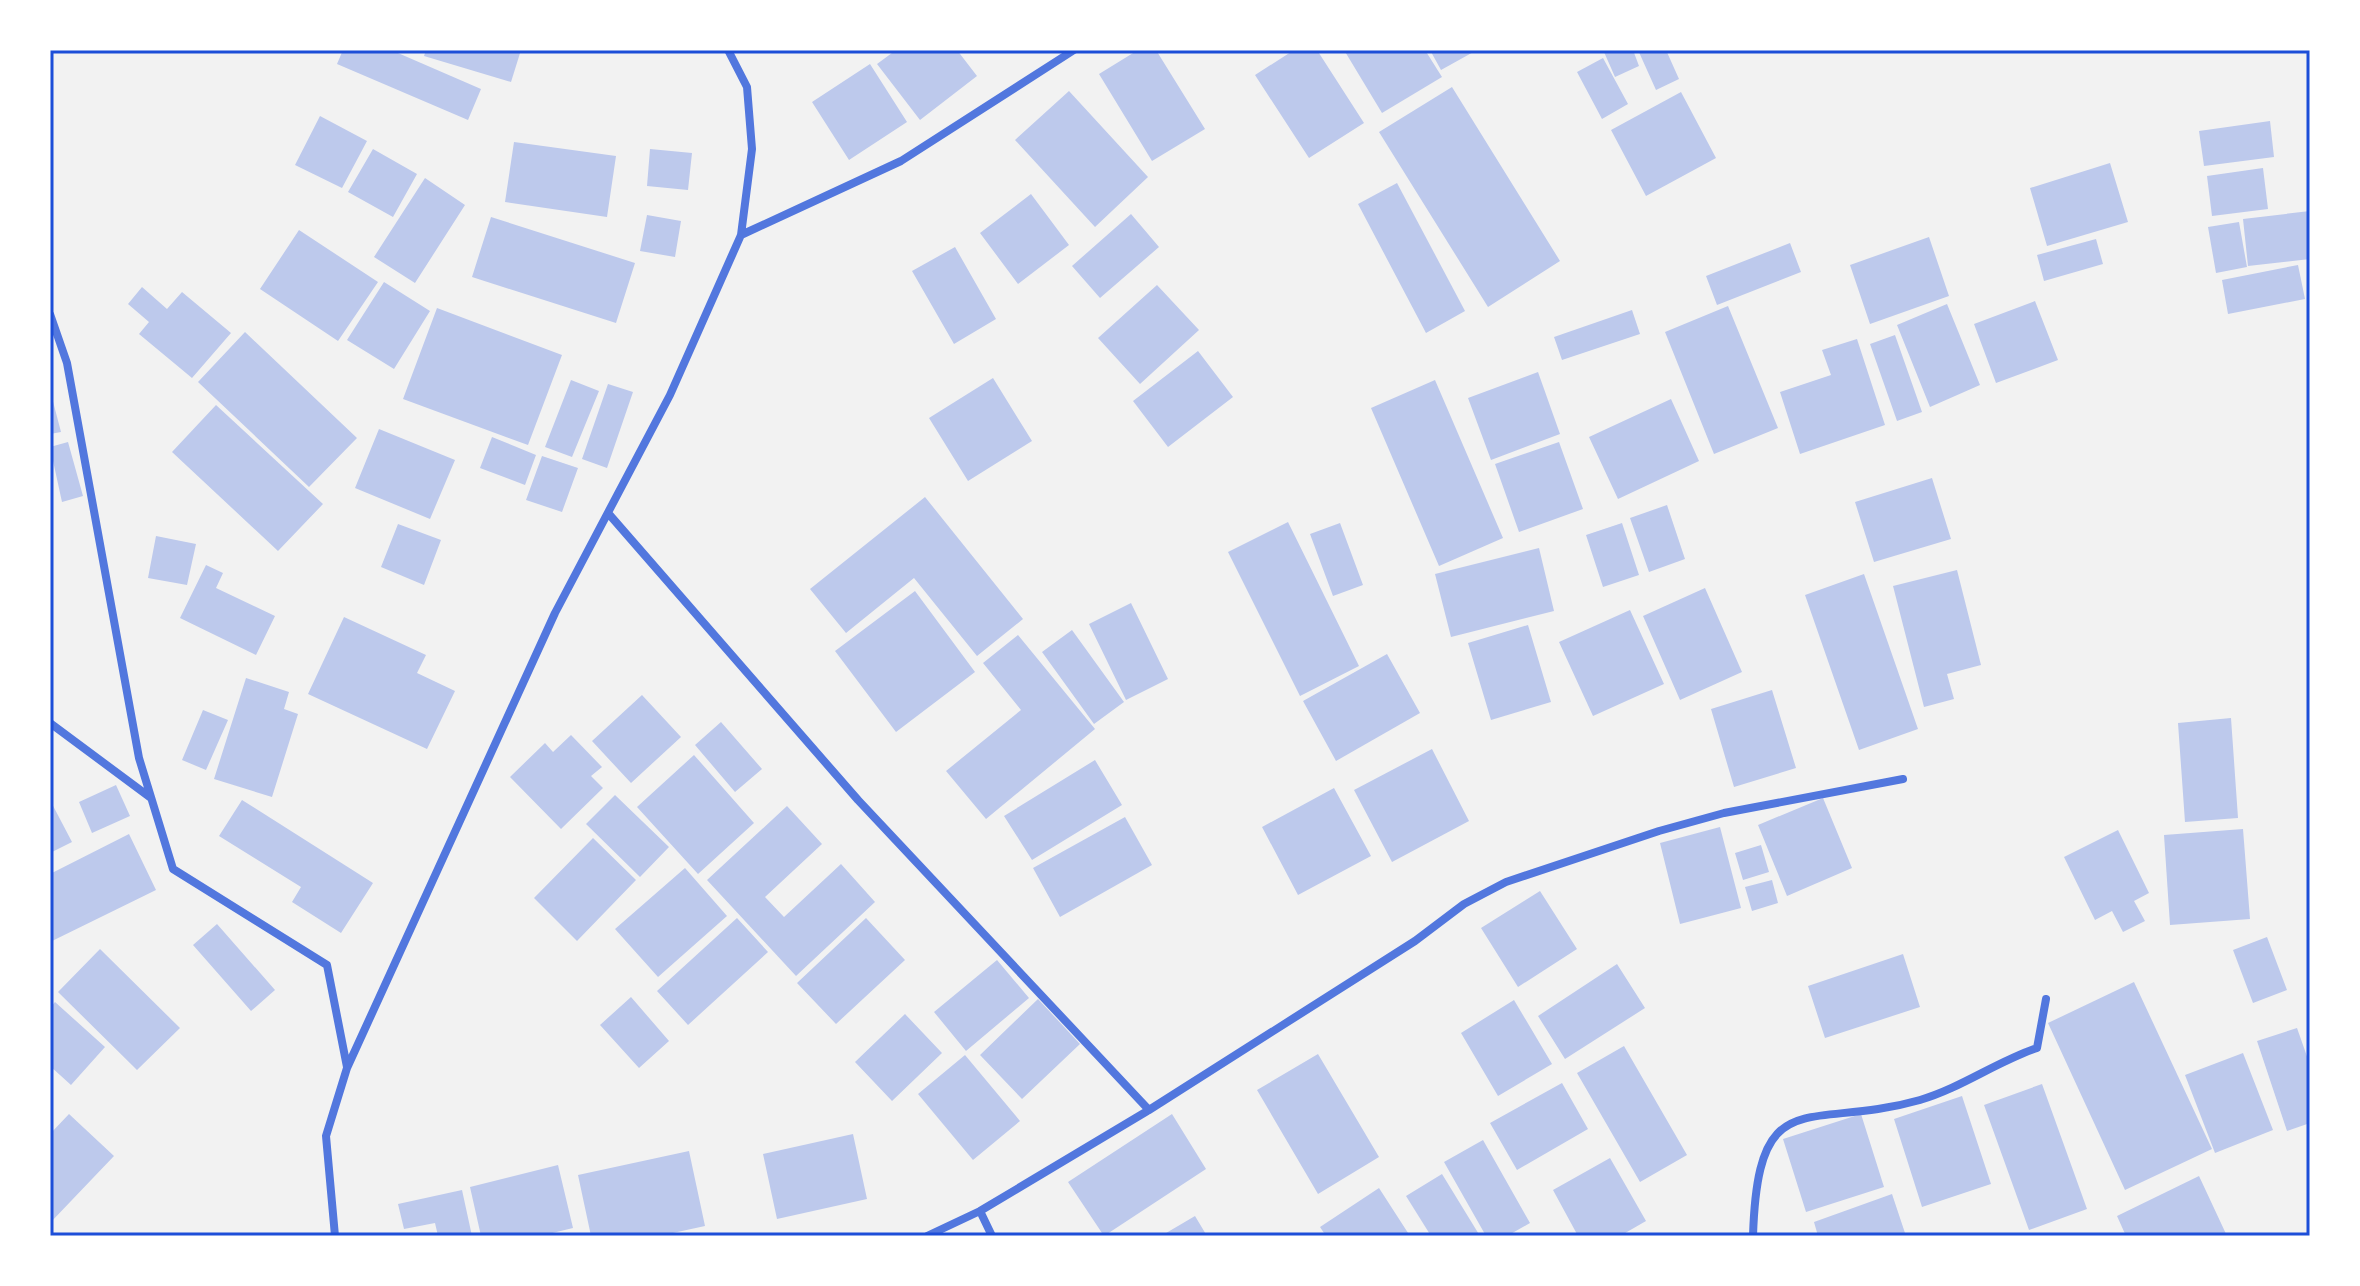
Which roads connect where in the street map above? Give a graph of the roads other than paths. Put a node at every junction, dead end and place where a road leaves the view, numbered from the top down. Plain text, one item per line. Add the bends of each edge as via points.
1 (728, 50) edge
2 (1074, 50) edge
3 (741, 235) junction
4 (50, 314) edge
5 (608, 513) junction
6 (50, 723) edge
7 (1903, 779) dead end
8 (151, 798) junction
9 (2046, 999) dead end
10 (347, 1068) junction
11 (1149, 1110) junction
12 (980, 1211) junction
13 (335, 1236) edge
14 (927, 1236) edge
15 (992, 1236) edge
16 (1753, 1236) edge

1 - 3 street via 747,87 752,149
2 - 3 street via 901,161
3 - 5 street via 670,395
4 - 8 street via 67,363 136,744
5 - 10 street via 555,613
5 - 11 street via 858,800
6 - 8 street
7 - 11 street via 1724,813 1506,882 1464,904 1415,941
8 - 10 street via 173,869 327,965
9 - 16 street via 2037,1048 1917,1101 1818,1115 1780,1129 1759,1168
10 - 13 street via 326,1136
11 - 12 street
12 - 14 street
12 - 15 street

